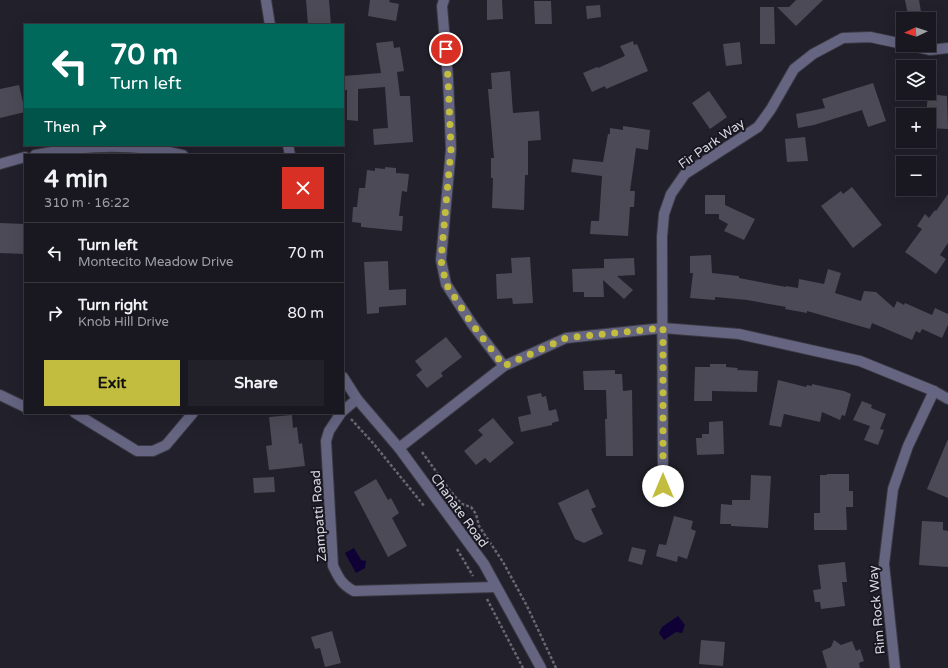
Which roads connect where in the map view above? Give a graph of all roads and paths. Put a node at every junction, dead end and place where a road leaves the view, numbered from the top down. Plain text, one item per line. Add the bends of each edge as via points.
1 (266, 0) edge
2 (444, 0) edge
3 (270, 24) edge
4 (896, 43) edge
5 (948, 48) edge
6 (936, 49) edge
7 (110, 146) edge
8 (110, 146) edge
9 (40, 154) edge
10 (179, 154) edge
11 (24, 157) edge
12 (0, 164) edge
13 (663, 328) junction
14 (504, 366) junction
15 (344, 379) edge
16 (934, 391) junction
17 (0, 395) edge
18 (948, 399) edge
19 (357, 400) junction
20 (24, 407) edge
21 (344, 409) edge
22 (77, 414) edge
23 (192, 414) edge
24 (338, 414) edge
25 (340, 414) edge
26 (399, 448) junction
27 (663, 486) dead end
28 (428, 510) dead end
29 (456, 548) dead end
30 (480, 587) junction
31 (496, 587) junction
32 (523, 668) edge
33 (541, 668) edge
34 (895, 668) edge

1 - 3 street
2 - 14 street via 442,6 451,149 441,260 446,284
4 - 13 street, Fir Park Way via 870,37 843,38 813,54 794,69 758,127 685,174 671,194 664,214
5 - 6 street
7 - 10 street via 137,147
8 - 9 street via 65,149
11 - 12 street
13 - 14 street via 566,338
13 - 16 street via 739,334 860,361
13 - 27 street, Fir Park Way
14 - 26 street
15 - 19 street, Chanate Road
16 - 18 street
16 - 34 street, Rim Rock Way via 908,446 893,489 884,564
17 - 20 street
19 - 21 street, Zampatti Road
19 - 26 street, Chanate Road
22 - 23 street via 137,451 153,452 166,446
24 - 30 street, Zampatti Road via 326,441 333,566 342,583 354,591
25 - 28 path via 373,443
26 - 31 street, Chanate Road via 484,564
29 - 30 path
30 - 31 street, Zampatti Road
30 - 32 path
31 - 33 street, Chanate Road

